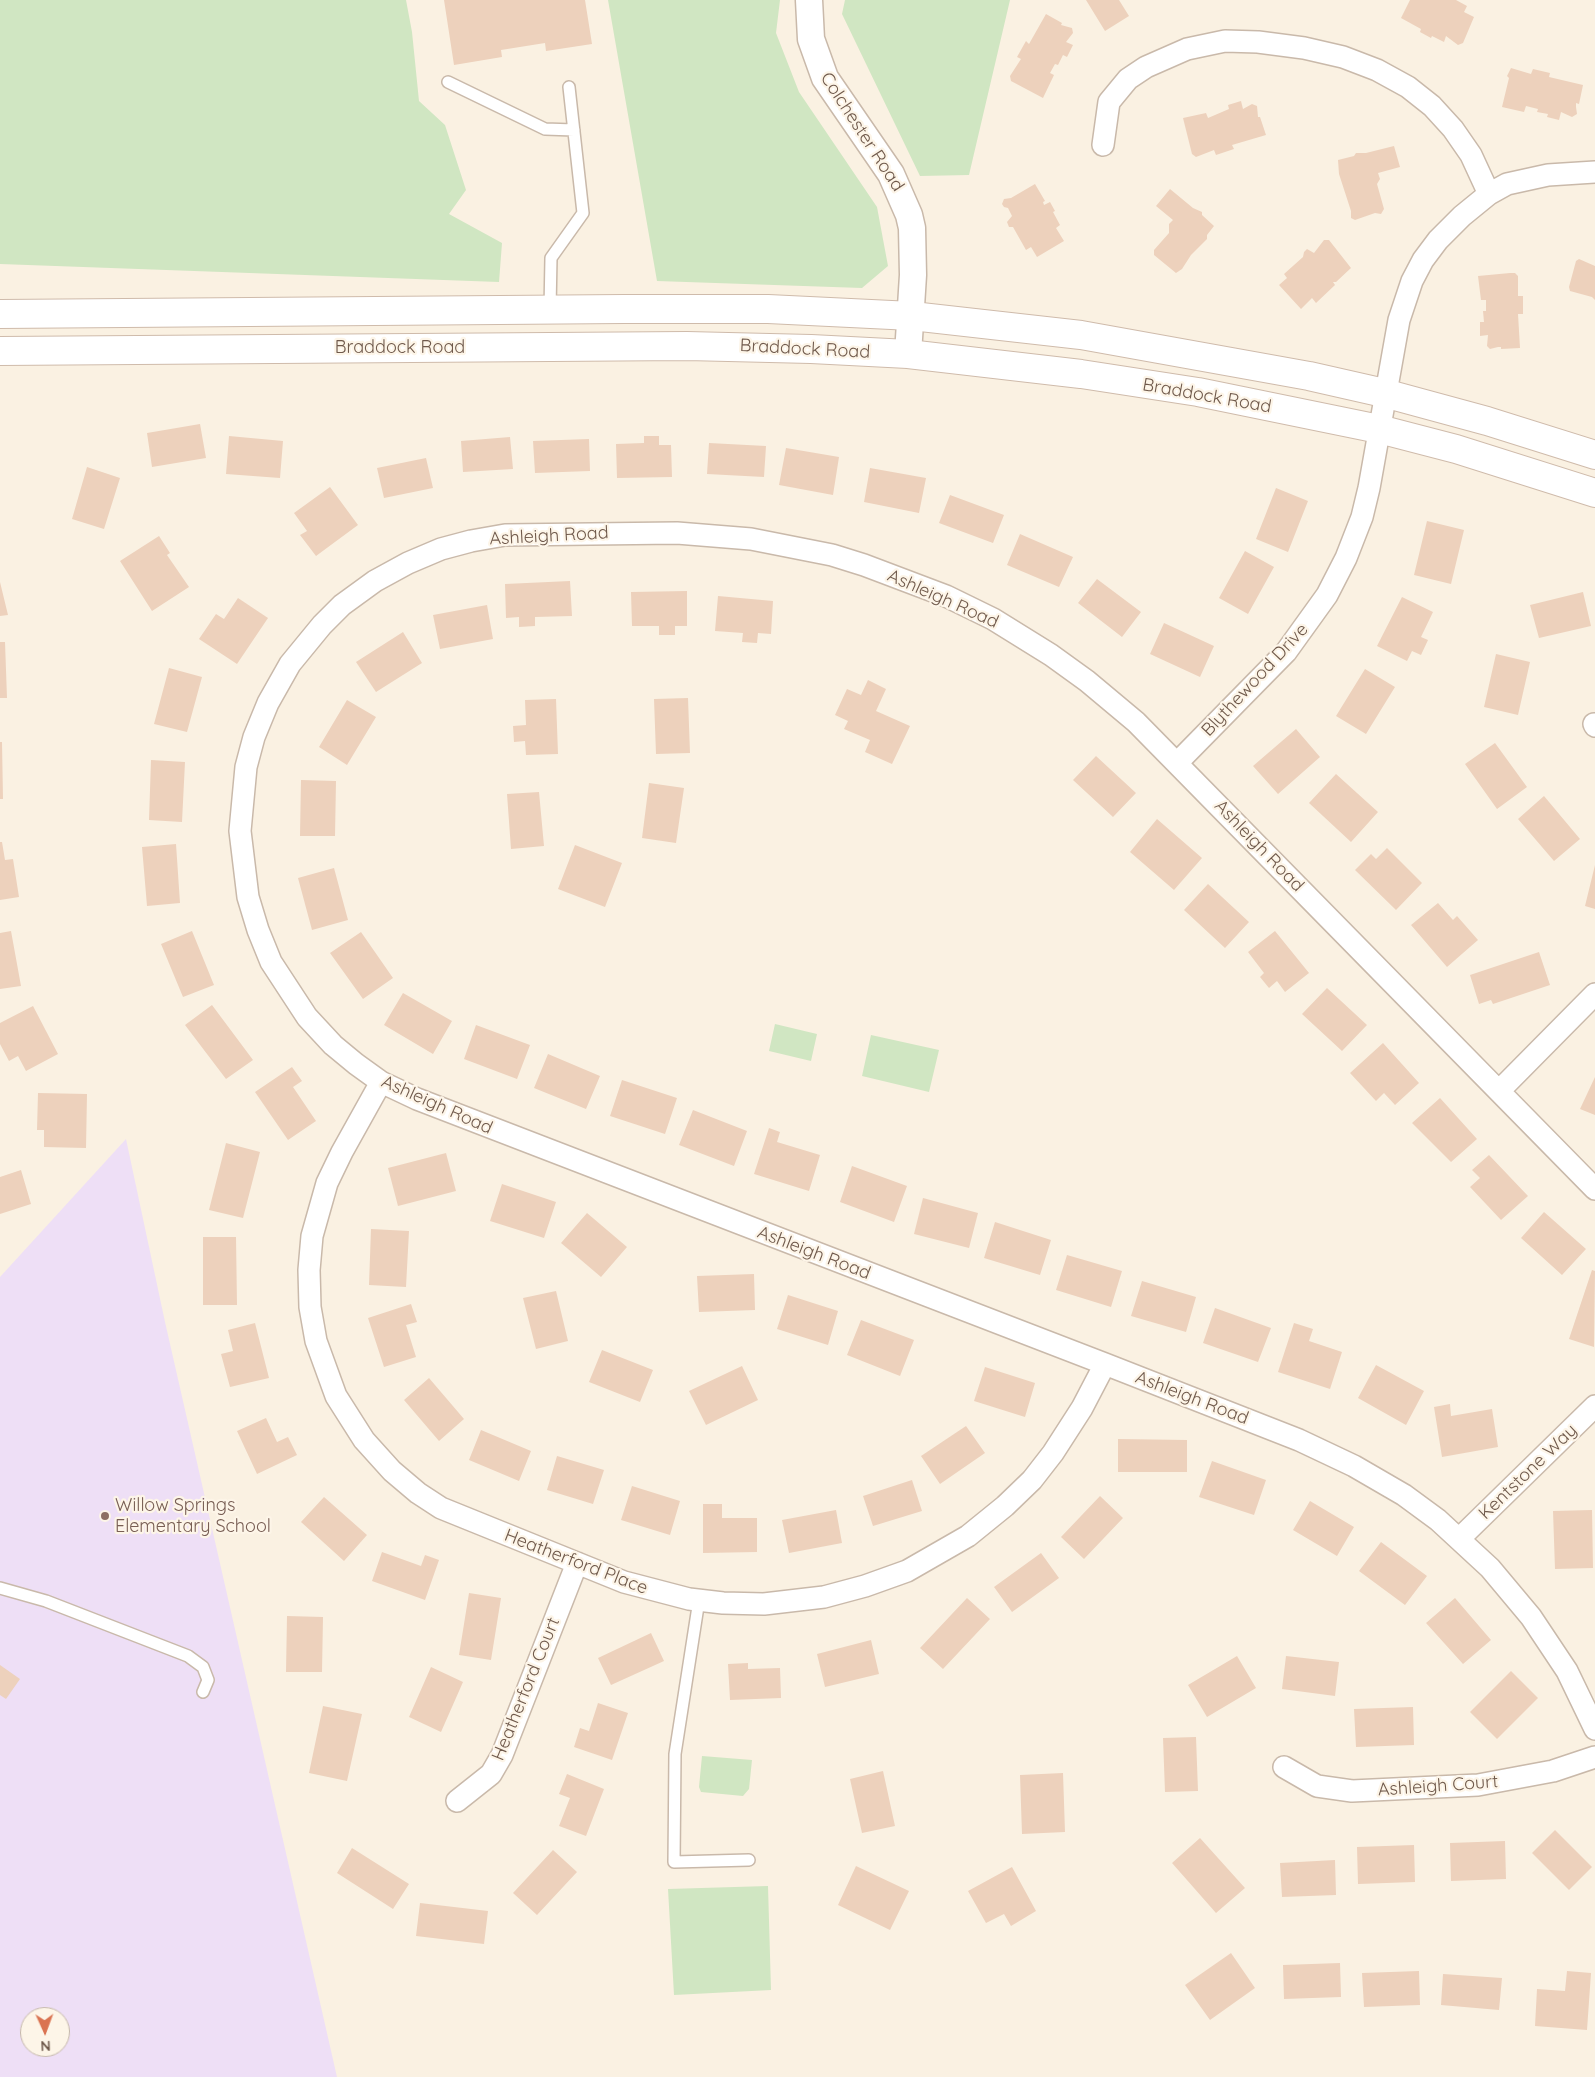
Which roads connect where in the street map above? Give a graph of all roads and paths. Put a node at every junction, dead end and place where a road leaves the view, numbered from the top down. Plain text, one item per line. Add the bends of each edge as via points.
1 (809, 0) edge
2 (448, 82) dead end
3 (569, 87) dead end
4 (574, 130) junction
5 (1103, 145) dead end
6 (1595, 172) edge
7 (1489, 194) junction
8 (550, 309) junction
9 (0, 314) edge
10 (912, 316) junction
11 (0, 351) edge
12 (908, 354) junction
13 (1384, 393) junction
14 (1379, 429) junction
15 (1595, 455) edge
16 (1595, 494) edge
17 (1178, 763) junction
18 (1595, 994) edge
19 (381, 1082) junction
20 (1500, 1090) junction
21 (1595, 1188) edge
22 (1105, 1364) junction
23 (1595, 1406) edge
24 (1460, 1538) junction
25 (577, 1563) junction
26 (0, 1588) edge
27 (699, 1600) junction
28 (203, 1692) dead end
29 (1595, 1729) edge
30 (1595, 1757) edge
31 (1284, 1767) dead end
32 (457, 1801) dead end
33 (749, 1860) dead end

1 - 10 street, Colchester Road via 811,40 825,78 891,174 909,215 914,275
2 - 4 lane via 545,129
3 - 4 lane
4 - 8 lane via 582,213 551,258
5 - 7 street via 1109,102 1128,79 1140,71 1187,49 1225,41 1258,42 1304,48 1343,58 1377,70 1408,87 1453,129 1472,156
6 - 7 street, Blythewood Drive via 1548,175 1507,184
7 - 13 street, Blythewood Drive via 1438,240 1412,281 1399,320
8 - 9 main road, Braddock Road
8 - 10 main road, Braddock Road via 768,309
10 - 12 street, Colchester Road
10 - 13 main road, Braddock Road via 1081,336 1237,362
11 - 12 main road, Braddock Road via 687,346
12 - 14 main road, Braddock Road via 1081,374 1198,392
13 - 14 street, Blythewood Drive
13 - 15 main road, Braddock Road
14 - 16 main road, Braddock Road via 1456,449
14 - 17 street, Blythewood Drive via 1362,517 1327,595 1286,652
17 - 19 street, Ashleigh Road via 1087,681 993,619 909,580 832,555 751,539 677,533 598,533 505,535 471,541 408,562 358,592 322,625 298,653 268,703 254,738 241,800 240,831 248,897 271,962 307,1017 333,1045
17 - 20 street, Ashleigh Road
18 - 20 street
19 - 22 street, Ashleigh Road via 416,1100
19 - 25 street, Heatherford Place via 327,1183 312,1236 310,1307 316,1341 328,1378 364,1440 392,1471 418,1493 461,1518
20 - 21 street, Ashleigh Road
22 - 24 street, Ashleigh Road via 1298,1440 1354,1466 1404,1495
22 - 27 street, Heatherford Place via 1077,1416 1032,1480 968,1536 931,1559 865,1586 824,1598 764,1604
23 - 24 street, Kentstone Way
24 - 29 street, Ashleigh Road via 1531,1617 1567,1671
25 - 27 street, Heatherford Place via 655,1592
25 - 32 street, Heatherford Court via 502,1755 491,1774
26 - 28 lane via 46,1601 188,1656 203,1667 208,1680
27 - 33 lane via 675,1754 674,1862
30 - 31 street, Ashleigh Court via 1553,1771 1478,1785 1352,1791 1317,1786

